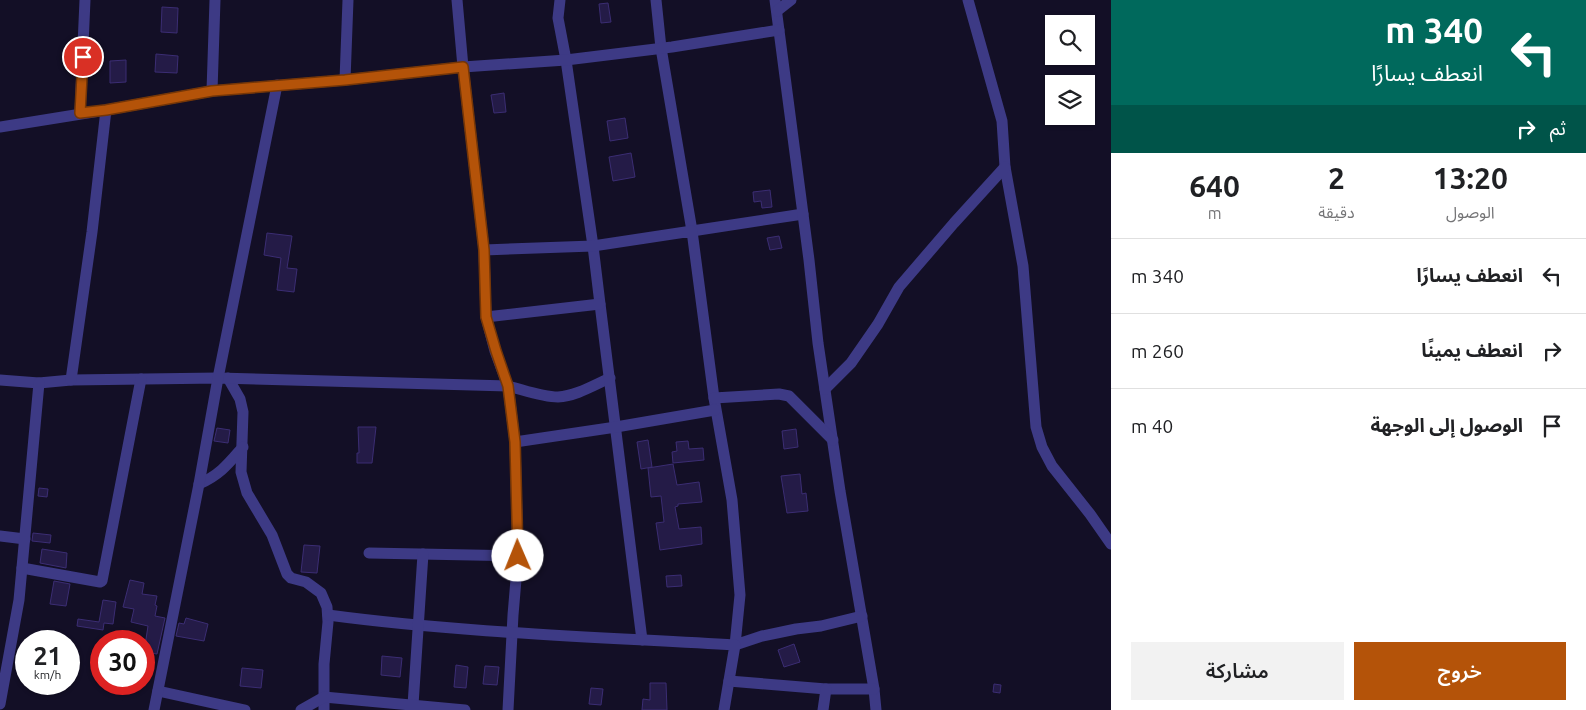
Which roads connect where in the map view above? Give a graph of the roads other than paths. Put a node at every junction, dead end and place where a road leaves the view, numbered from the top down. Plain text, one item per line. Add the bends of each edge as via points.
1 (85, 0) edge
2 (215, 0) edge
3 (348, 0) edge
4 (457, 0) edge
5 (560, 0) edge
6 (656, 0) edge
7 (791, 0) edge
8 (968, 0) edge
9 (776, 6) edge
10 (779, 30) junction
11 (661, 48) junction
12 (566, 60) junction
13 (463, 67) junction
14 (345, 80) junction
15 (277, 85) junction
16 (212, 91) junction
17 (106, 110) junction
18 (80, 113) junction
19 (0, 127) edge
20 (1005, 167) junction
21 (803, 214) junction
22 (692, 231) junction
23 (593, 246) junction
24 (484, 250) junction
25 (600, 304) junction
26 (486, 317) junction
27 (223, 378) junction
28 (610, 378) junction
29 (141, 379) junction
30 (0, 380) edge
31 (71, 380) junction
32 (39, 383) junction
33 (508, 386) junction
34 (825, 389) junction
35 (714, 398) junction
36 (716, 410) junction
37 (616, 427) junction
38 (832, 440) junction
39 (515, 442) junction
40 (243, 447) junction
41 (199, 484) junction
42 (0, 536) edge
43 (25, 539) junction
44 (1111, 544) edge
45 (369, 553) dead end
46 (423, 554) junction
47 (518, 556) junction
48 (22, 568) junction
49 (328, 615) junction
50 (862, 616) junction
51 (418, 624) junction
52 (513, 632) junction
53 (642, 640) junction
54 (735, 645) junction
55 (729, 681) junction
56 (826, 689) junction
57 (874, 689) junction
58 (158, 691) junction
59 (0, 697) edge
60 (324, 697) junction
61 (0, 704) edge
62 (413, 705) junction
63 (154, 710) edge
64 (245, 710) edge
65 (301, 710) edge
66 (324, 710) edge
67 (465, 710) edge
68 (508, 710) edge
69 (724, 710) edge
70 (824, 710) edge
71 (876, 710) edge

1 - 18 street
2 - 16 street
3 - 14 street
4 - 13 street
5 - 12 street via 558,18
6 - 11 street
7 - 9 street
8 - 20 street via 1002,120
9 - 10 street
10 - 11 street
10 - 21 street
11 - 12 street
11 - 22 street
12 - 13 street
12 - 23 street
13 - 14 street
13 - 24 street
14 - 15 street
15 - 16 street
15 - 27 street
16 - 17 street
17 - 18 street
17 - 31 street
18 - 19 street
20 - 34 street via 899,287 851,364
20 - 44 street via 1023,266 1036,427 1052,466
21 - 22 street
21 - 34 street
22 - 23 street
22 - 35 street
23 - 24 street
23 - 25 street
24 - 26 street
25 - 26 street
25 - 28 street
26 - 33 street
27 - 29 street
27 - 33 street
27 - 40 street via 240,399
27 - 41 street
28 - 33 street via 558,397
28 - 37 street
29 - 31 street
29 - 48 street via 102,581
30 - 32 street
31 - 32 street
32 - 43 street
33 - 39 street
34 - 38 street
35 - 36 street
35 - 38 street via 788,396
36 - 37 street
36 - 54 street via 732,500 738,568 740,595
37 - 39 street
37 - 53 street
38 - 50 street
39 - 47 street
40 - 41 street via 221,472
40 - 49 street via 241,472 247,494 272,534 287,574 306,582 321,594
41 - 58 street
42 - 43 street
43 - 48 street
45 - 46 street
46 - 47 street
46 - 51 street
47 - 52 street
48 - 59 street
49 - 51 street
49 - 60 street
50 - 54 street via 762,636
50 - 57 street
51 - 52 street
51 - 62 street
52 - 53 street
52 - 68 street
53 - 54 street
54 - 55 street
55 - 56 street
55 - 69 street
56 - 57 street
56 - 70 street
57 - 71 street
58 - 63 street
58 - 64 street
59 - 61 street
60 - 62 street
60 - 65 street
60 - 66 street
62 - 67 street

